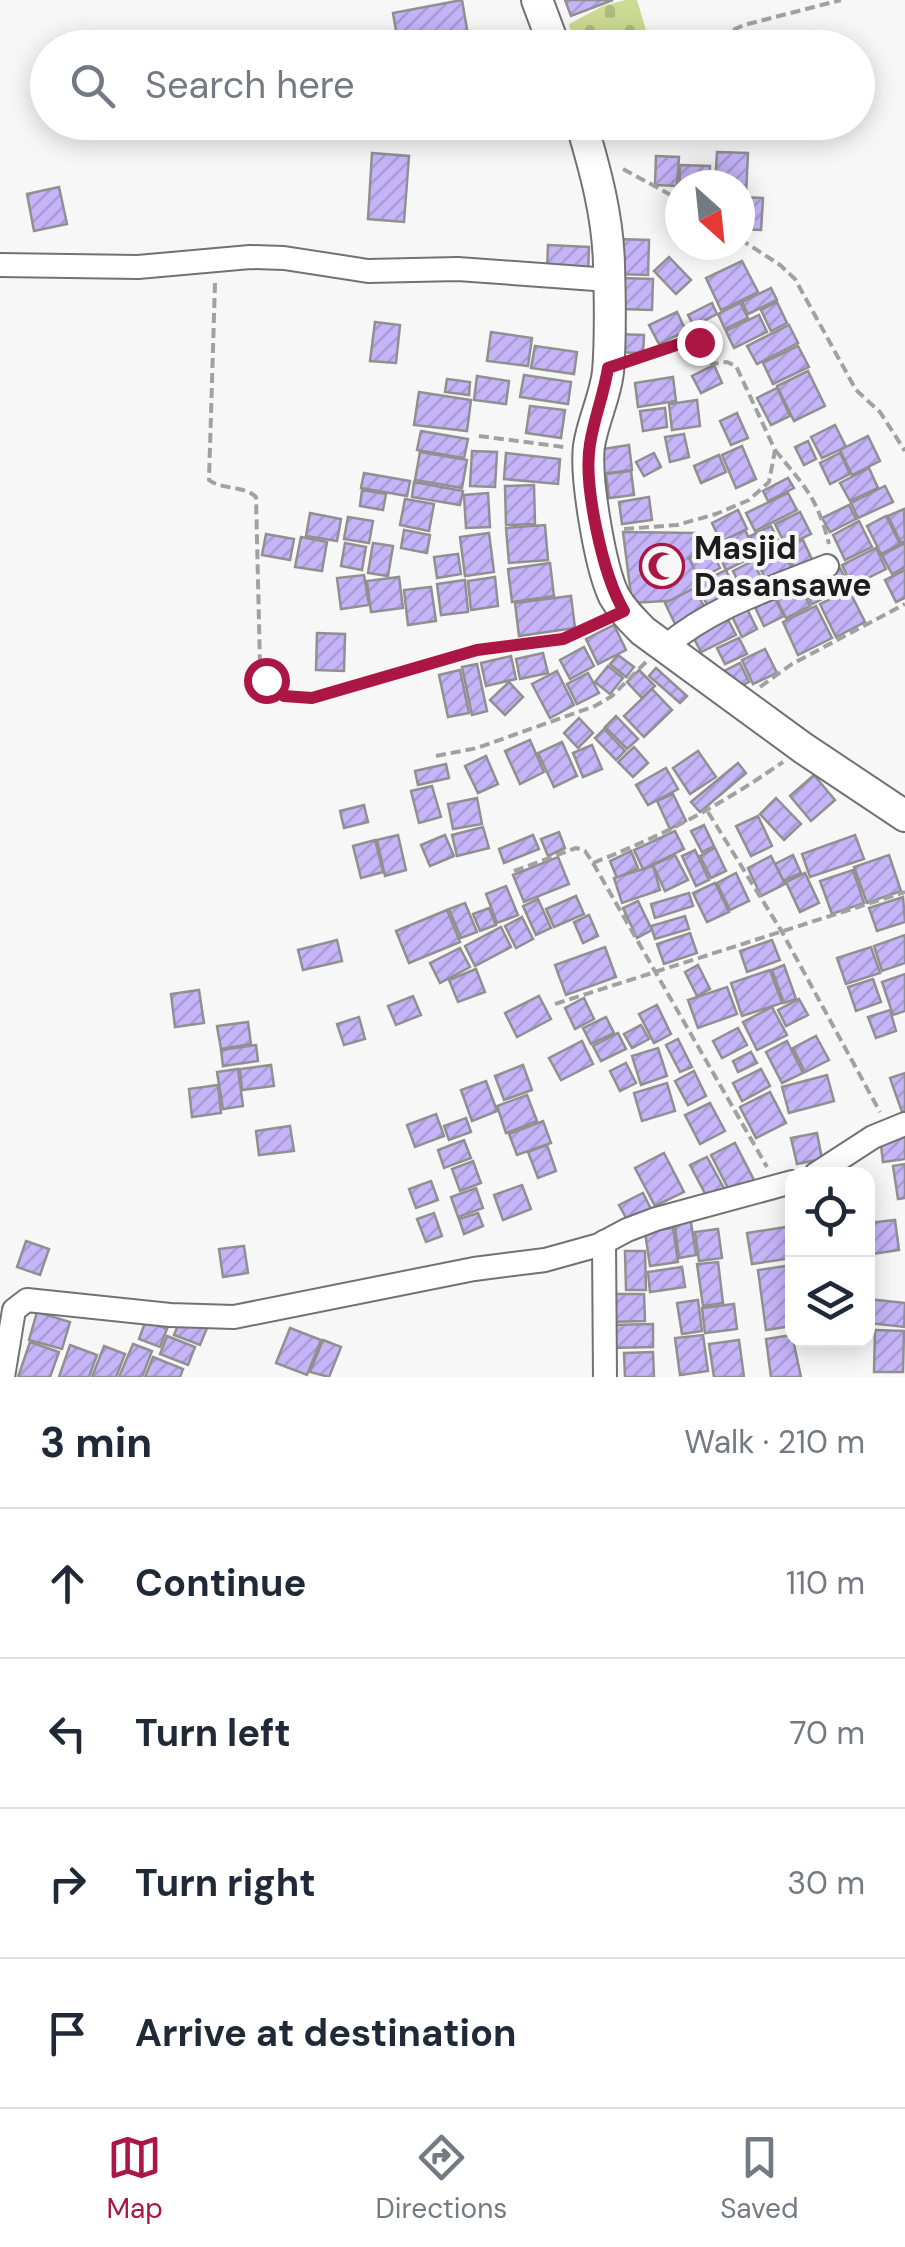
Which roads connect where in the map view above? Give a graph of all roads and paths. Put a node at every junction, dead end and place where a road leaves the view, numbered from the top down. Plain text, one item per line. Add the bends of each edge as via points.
1 (536, 0) edge
2 (841, 0) edge
3 (548, 30) edge
4 (733, 30) edge
5 (587, 140) edge
6 (593, 161) junction
7 (665, 192) edge
8 (755, 248) edge
9 (216, 259) junction
10 (0, 265) edge
11 (609, 280) junction
12 (608, 368) junction
13 (479, 436) dead end
14 (776, 450) junction
15 (589, 451) junction
16 (905, 451) edge
17 (598, 531) junction
18 (827, 566) joint
19 (905, 604) edge
20 (624, 611) junction
21 (665, 647) junction
22 (740, 702) junction
23 (803, 748) junction
24 (436, 756) dead end
25 (708, 812) junction
26 (905, 816) edge
27 (593, 863) junction
28 (514, 870) dead end
29 (905, 892) edge
30 (782, 932) junction
31 (654, 972) junction
32 (554, 1004) dead end
33 (897, 1126) edge
34 (828, 1167) edge
35 (785, 1184) edge
36 (604, 1242) junction
37 (3, 1377) edge
38 (606, 1377) edge

1 - 3 street
2 - 4 path
5 - 6 street
6 - 7 path via 620,167
6 - 11 street
8 - 16 path via 794,279 856,390
9 - 10 street via 138,268
9 - 11 street
9 - 20 path via 209,480 256,497 260,666 274,688 284,696 312,698 477,650 563,639
11 - 12 street
12 - 14 path via 698,341 712,364 736,366
12 - 15 street
13 - 15 path
14 - 17 path via 769,482 750,500 677,525
14 - 18 path via 819,506 830,549
15 - 17 street
17 - 20 street via 606,572
18 - 21 street via 722,610
19 - 22 path via 792,664
20 - 21 street
21 - 22 street
21 - 24 path via 596,706
22 - 23 street
23 - 25 path
23 - 26 street
25 - 27 path
25 - 30 path
27 - 28 path via 576,848
27 - 31 path
29 - 30 path
30 - 31 path
30 - 33 path
31 - 32 path
31 - 35 path
33 - 34 street
35 - 36 street via 656,1219
36 - 37 street via 545,1260 234,1317 27,1300 14,1310
36 - 38 street

